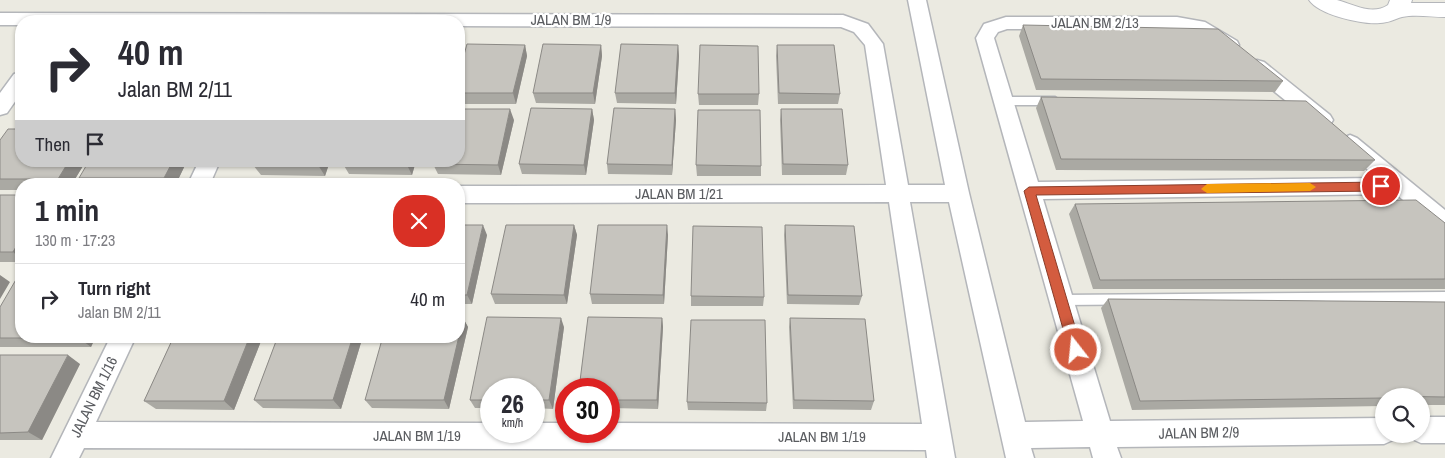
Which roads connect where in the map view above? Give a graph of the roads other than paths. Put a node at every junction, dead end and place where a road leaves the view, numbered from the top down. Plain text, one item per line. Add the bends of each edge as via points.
1 (917, 0) edge
2 (1320, 0) edge
3 (1399, 5) edge
4 (1445, 10) edge
5 (0, 19) edge
6 (15, 19) edge
7 (465, 21) edge
8 (15, 87) edge
9 (1004, 101) junction
10 (1063, 101) edge
11 (0, 108) edge
12 (1401, 186) junction
13 (1029, 191) junction
14 (958, 193) junction
15 (898, 194) junction
16 (465, 195) edge
17 (1445, 223) edge
18 (1445, 297) edge
19 (1061, 300) junction
20 (121, 343) edge
21 (1430, 430) edge
22 (1445, 430) edge
23 (1375, 431) edge
24 (76, 435) junction
25 (1104, 446) edge
26 (1018, 447) edge
27 (939, 448) edge
28 (65, 458) edge

1 - 14 street
2 - 3 street via 1340,10 1374,17 1388,15
3 - 4 street
5 - 6 street, JALAN BM 1/9
7 - 15 street, JALAN BM 1/9 via 843,22 861,28 874,44
8 - 11 street
9 - 10 lane
9 - 12 street, JALAN BM 2/13 via 986,38 991,28 1006,23 1177,23 1199,26 1220,37 1290,100
9 - 13 street
12 - 13 street
12 - 17 street
13 - 19 street
14 - 15 street, JALAN BM 1/21
14 - 26 street
15 - 16 street, JALAN BM 1/21
15 - 27 street
18 - 19 lane
19 - 25 street
20 - 24 street, JALAN BM 1/16
21 - 22 street
23 - 25 street, JALAN BM 2/9
24 - 27 street, JALAN BM 1/19
24 - 28 street, JALAN BM 1/16
25 - 26 street, JALAN BM 2/9

